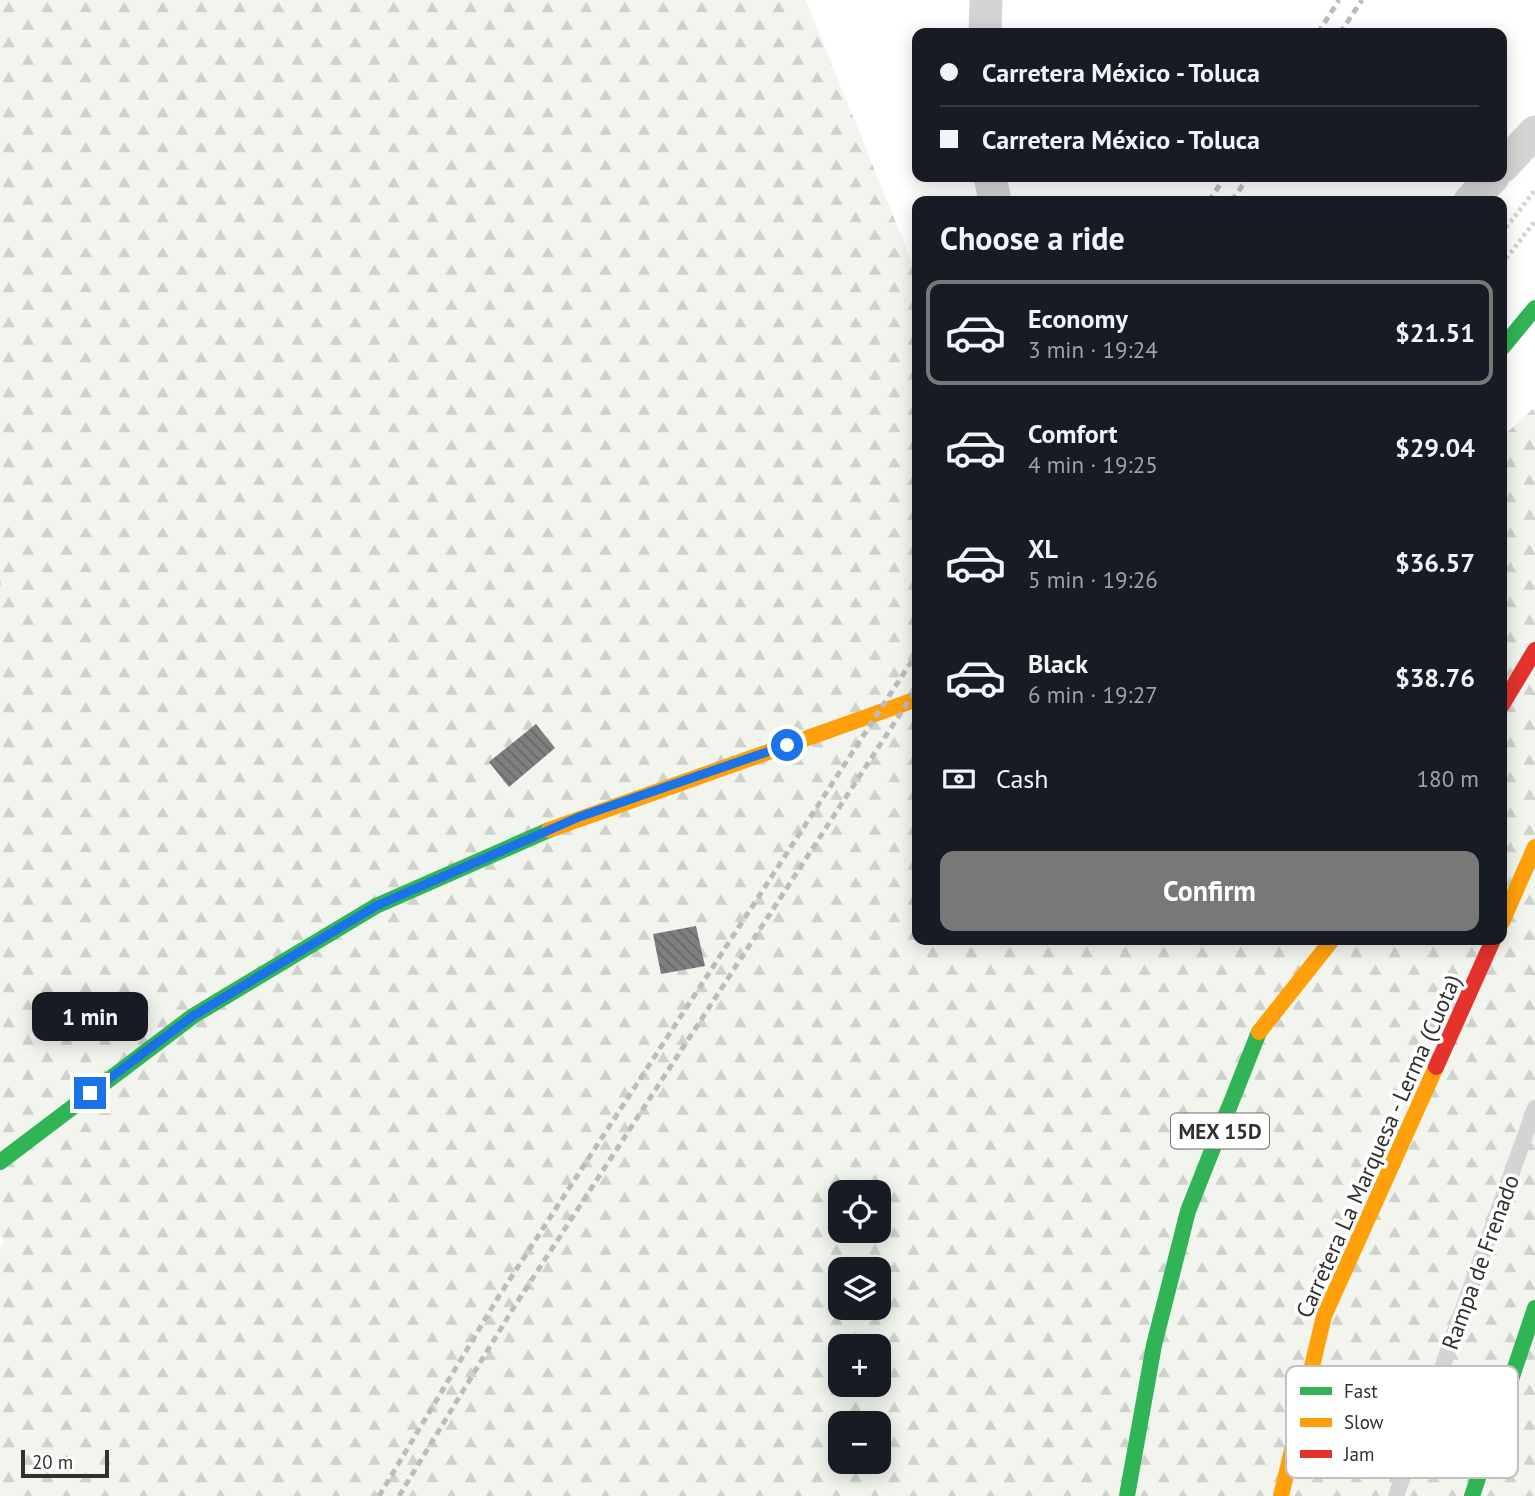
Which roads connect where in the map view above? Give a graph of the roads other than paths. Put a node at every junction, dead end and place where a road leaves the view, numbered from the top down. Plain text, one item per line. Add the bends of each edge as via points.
1 (986, 0) edge
2 (985, 28) edge
3 (1535, 132) edge
4 (1507, 162) edge
5 (1488, 182) edge
6 (1475, 196) edge
7 (1535, 308) edge
8 (1507, 342) edge
9 (1535, 650) edge
10 (1507, 697) edge
11 (912, 701) edge
12 (1535, 847) edge
13 (1507, 911) edge
14 (1328, 945) edge
15 (1491, 945) edge
16 (1535, 1108) edge
17 (0, 1162) edge
18 (1535, 1308) edge
19 (1312, 1366) edge
20 (1443, 1366) edge
21 (1516, 1366) edge
22 (1286, 1475) edge
23 (1402, 1478) edge
24 (1478, 1478) edge
25 (1128, 1496) edge
26 (1281, 1496) edge
27 (1396, 1496) edge
28 (1472, 1496) edge

1 - 2 street
3 - 4 street
5 - 6 street
7 - 8 main road
9 - 10 main road
11 - 17 main road via 579,817 376,906 193,1016
12 - 13 main road
14 - 25 main road, MEX 15D via 1262,1025 1188,1211 1154,1345
15 - 19 main road, Carretera La Marquesa - Lerma (Cuota) via 1324,1316
16 - 20 lane, Rampa de Frenado
18 - 21 main road
22 - 26 main road, Carretera La Marquesa - Lerma (Cuota)
23 - 27 lane, Rampa de Frenado
24 - 28 main road

